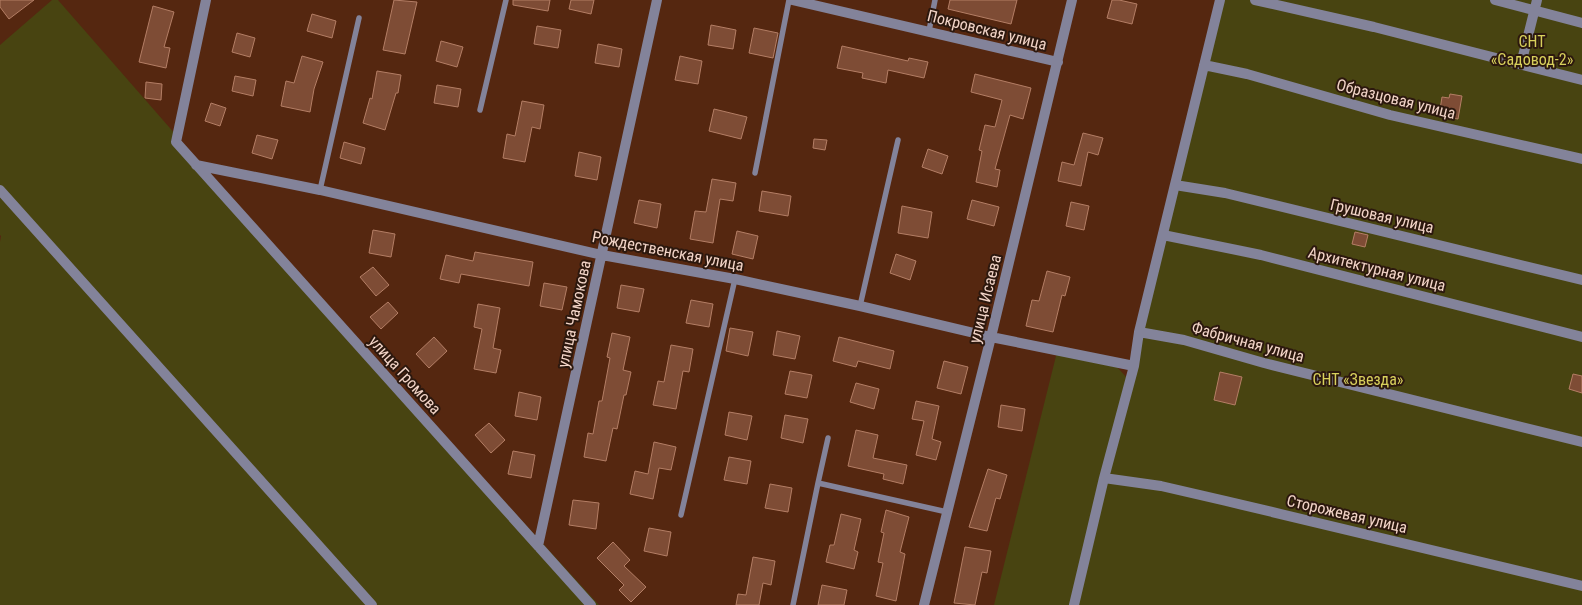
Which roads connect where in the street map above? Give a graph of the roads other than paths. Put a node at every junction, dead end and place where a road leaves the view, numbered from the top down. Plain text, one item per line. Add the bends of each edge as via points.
1 (206, 0) edge
2 (506, 0) edge
3 (657, 0) edge
4 (793, 0) edge
5 (935, 0) edge
6 (1072, 0) edge
7 (1220, 0) edge
8 (1255, 0) edge
9 (1495, 0) edge
10 (1537, 0) edge
11 (1534, 11) junction
12 (359, 18) dead end
13 (1582, 23) edge
14 (929, 31) junction
15 (1058, 62) junction
16 (1521, 64) junction
17 (1204, 65) junction
18 (1582, 80) edge
19 (480, 110) dead end
20 (898, 140) dead end
21 (1582, 159) edge
22 (196, 165) junction
23 (754, 172) dead end
24 (1175, 185) junction
25 (0, 190) edge
26 (320, 190) junction
27 (1163, 235) junction
28 (602, 255) junction
29 (735, 279) junction
30 (1582, 280) edge
31 (860, 306) junction
32 (1139, 332) junction
33 (1582, 336) edge
34 (991, 337) junction
35 (1134, 366) junction
36 (828, 438) dead end
37 (1582, 442) edge
38 (1104, 478) junction
39 (818, 483) junction
40 (947, 512) junction
41 (682, 515) dead end
42 (538, 546) junction
43 (1582, 586) edge
44 (372, 605) edge
45 (591, 605) edge
46 (793, 605) edge
47 (924, 605) edge
48 (1074, 605) edge

1 - 22 street, улица Громова via 176,142
2 - 19 lane
3 - 28 street, улица Чамокова
4 - 14 street, Покровская улица
4 - 23 lane
5 - 14 lane
6 - 15 street, улица Исаева
7 - 17 street
8 - 16 street
9 - 11 street
10 - 11 street
11 - 13 street
11 - 16 street
12 - 26 lane
14 - 15 street, Покровская улица
15 - 34 street, улица Исаева
16 - 18 street
17 - 21 street, Образцовая улица via 1390,115
17 - 24 street
20 - 31 lane
22 - 26 street, Рождественская улица
22 - 42 street, улица Громова
24 - 27 street
24 - 30 street, Грушовая улица via 1225,193
25 - 44 street
26 - 28 street, Рождественская улица
27 - 32 street
27 - 33 street, Архитектурная улица via 1261,255
28 - 29 street, Рождественская улица
28 - 42 street, улица Чамокова
29 - 31 street, Рождественская улица
29 - 41 lane
31 - 34 street, Рождественская улица
32 - 35 street
32 - 37 street, Фабричная улица via 1184,340
34 - 35 street, Рождественская улица
34 - 40 street, улица Исаева
35 - 38 street
36 - 39 lane
38 - 43 street, Сторожевая улица via 1161,486
38 - 48 street
39 - 40 lane
39 - 46 lane
40 - 47 street, улица Исаева
42 - 45 street, улица Громова

